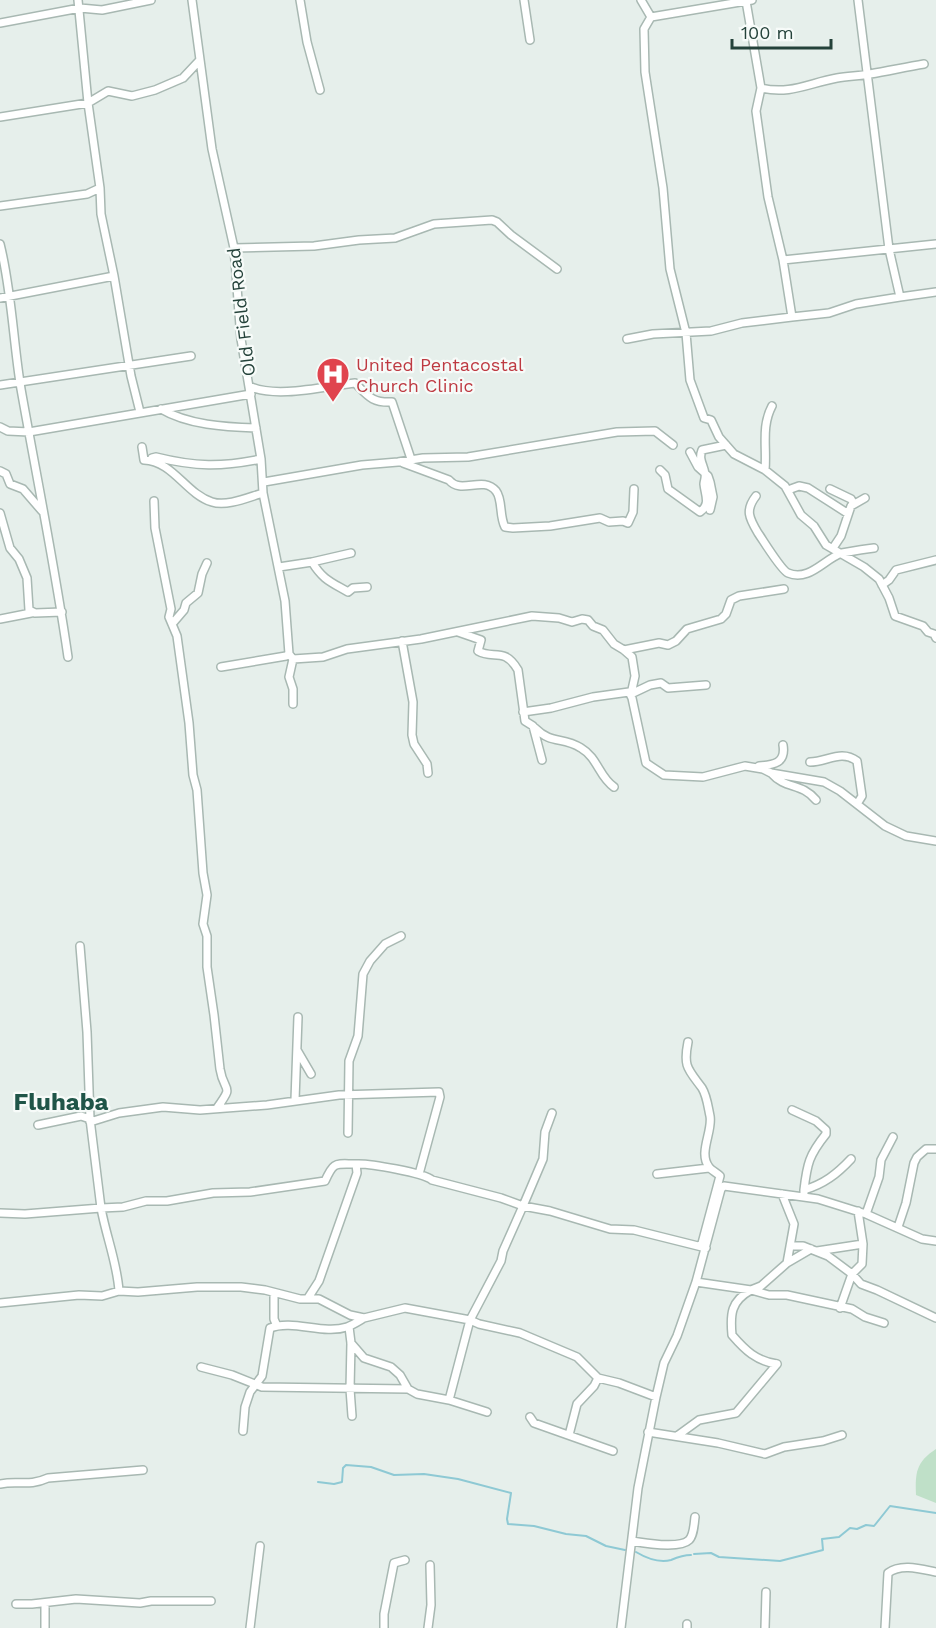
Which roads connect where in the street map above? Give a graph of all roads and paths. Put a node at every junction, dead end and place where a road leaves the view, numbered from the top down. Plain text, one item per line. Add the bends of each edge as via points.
1 (78, 0) edge
2 (151, 0) edge
3 (192, 0) edge
4 (300, 0) edge
5 (524, 0) edge
6 (641, 0) edge
7 (752, 0) edge
8 (858, 0) edge
9 (746, 1) edge
10 (80, 8) junction
11 (651, 17) junction
12 (0, 23) edge
13 (530, 40) dead end
14 (199, 61) junction
15 (924, 64) dead end
16 (868, 74) junction
17 (761, 88) junction
18 (320, 90) dead end
19 (88, 103) junction
20 (0, 117) edge
21 (100, 188) junction
22 (0, 206) edge
23 (0, 244) edge
24 (936, 244) edge
25 (234, 248) junction
26 (889, 249) junction
27 (783, 260) junction
28 (557, 269) dead end
29 (114, 276) junction
30 (936, 292) edge
31 (9, 297) junction
32 (900, 297) junction
33 (0, 298) edge
34 (792, 317) junction
35 (686, 333) junction
36 (627, 339) dead end
37 (191, 356) dead end
38 (129, 364) junction
39 (20, 382) junction
40 (0, 385) edge
41 (249, 386) junction
42 (251, 394) junction
43 (772, 406) dead end
44 (161, 409) junction
45 (140, 412) junction
46 (0, 427) edge
47 (256, 428) junction
48 (29, 432) junction
49 (673, 445) dead end
50 (726, 445) junction
51 (142, 447) dead end
52 (690, 452) dead end
53 (261, 459) junction
54 (411, 459) junction
55 (144, 460) junction
56 (398, 462) junction
57 (660, 470) dead end
58 (765, 470) junction
59 (0, 471) edge
60 (705, 474) junction
61 (264, 482) junction
62 (634, 489) dead end
63 (830, 489) dead end
64 (788, 490) junction
65 (263, 493) junction
66 (756, 496) dead end
67 (865, 498) dead end
68 (154, 501) dead end
69 (854, 504) junction
70 (710, 510) dead end
71 (0, 513) edge
72 (43, 513) junction
73 (847, 513) junction
74 (832, 548) junction
75 (874, 548) dead end
76 (351, 553) dead end
77 (840, 554) junction
78 (936, 560) edge
79 (312, 562) junction
80 (207, 563) dead end
81 (279, 567) junction
82 (882, 585) junction
83 (367, 586) dead end
84 (784, 589) dead end
85 (62, 612) junction
86 (31, 613) junction
87 (0, 618) edge
88 (172, 624) junction
89 (458, 632) junction
90 (936, 638) edge
91 (402, 640) junction
92 (624, 650) junction
93 (291, 656) junction
94 (68, 657) dead end
95 (221, 667) dead end
96 (706, 685) dead end
97 (631, 694) junction
98 (293, 704) dead end
99 (523, 712) junction
100 (533, 726) junction
101 (783, 745) dead end
102 (542, 760) dead end
103 (810, 762) dead end
104 (755, 767) junction
105 (428, 773) dead end
106 (771, 773) junction
107 (614, 787) dead end
108 (816, 800) dead end
109 (857, 804) junction
110 (936, 841) edge
111 (401, 936) dead end
112 (80, 946) dead end
113 (298, 1017) dead end
114 (688, 1042) dead end
115 (297, 1050) junction
116 (311, 1074) dead end
117 (347, 1095) junction
118 (295, 1100) junction
119 (218, 1108) junction
120 (792, 1110) dead end
121 (552, 1113) dead end
122 (90, 1120) junction
123 (38, 1125) dead end
124 (348, 1133) dead end
125 (893, 1137) dead end
126 (936, 1149) edge
127 (851, 1159) dead end
128 (356, 1164) junction
129 (709, 1168) junction
130 (419, 1174) junction
131 (657, 1174) dead end
132 (804, 1193) junction
133 (782, 1194) junction
134 (523, 1206) junction
135 (101, 1208) junction
136 (858, 1211) junction
137 (0, 1213) edge
138 (866, 1214) junction
139 (898, 1227) junction
140 (936, 1241) edge
141 (862, 1244) junction
142 (790, 1245) junction
143 (704, 1248) junction
144 (814, 1250) junction
145 (787, 1263) junction
146 (852, 1274) junction
147 (696, 1282) junction
148 (119, 1290) junction
149 (751, 1290) junction
150 (274, 1293) junction
151 (308, 1299) junction
152 (0, 1303) edge
153 (840, 1308) junction
154 (364, 1318) junction
155 (936, 1318) edge
156 (470, 1320) junction
157 (884, 1323) dead end
158 (277, 1326) junction
159 (349, 1327) junction
160 (351, 1343) junction
161 (201, 1367) dead end
162 (598, 1378) junction
163 (255, 1386) junction
164 (350, 1389) junction
165 (408, 1389) junction
166 (656, 1397) junction
167 (448, 1400) junction
168 (487, 1412) dead end
169 (352, 1416) dead end
170 (530, 1417) dead end
171 (243, 1431) dead end
172 (648, 1432) junction
173 (569, 1435) junction
174 (842, 1435) dead end
175 (677, 1436) junction
176 (614, 1451) dead end
177 (143, 1470) dead end
178 (0, 1484) edge
179 (694, 1517) dead end
180 (632, 1541) junction
181 (260, 1546) dead end
182 (405, 1560) dead end
183 (430, 1565) dead end
184 (936, 1572) edge
185 (766, 1592) dead end
186 (211, 1601) dead end
187 (45, 1603) junction
188 (16, 1604) dead end
189 (45, 1628) edge
190 (250, 1628) edge
191 (384, 1628) edge
192 (428, 1628) edge
193 (621, 1628) edge
194 (765, 1628) edge
195 (885, 1628) edge

1 - 10 street
2 - 10 street via 102,10
3 - 14 street, Old Field Road
4 - 18 street
5 - 13 street
6 - 11 street
7 - 9 street
8 - 16 street
9 - 11 street
9 - 17 street
10 - 12 street
10 - 19 street
11 - 35 street via 644,29 645,72 663,188 670,269
14 - 19 street via 183,78 166,86 132,96 108,91
14 - 25 street, Old Field Road via 212,149
15 - 16 street
16 - 17 street via 818,82 787,92
16 - 26 street
17 - 27 street via 756,111 768,197
19 - 20 street
19 - 21 street
21 - 22 street via 87,194
21 - 29 street via 101,214
23 - 31 street
24 - 26 street
25 - 28 street via 395,238 434,224 492,220
25 - 41 street, Old Field Road via 238,320
26 - 27 street
26 - 32 street
27 - 34 street
29 - 31 street
29 - 38 street
30 - 32 street
31 - 33 street
31 - 39 street
32 - 34 street
34 - 35 street
35 - 36 street
35 - 50 street via 690,380 699,409 715,425
37 - 38 street
38 - 39 street
38 - 45 street
39 - 40 street
39 - 48 street
41 - 42 street, Old Field Road
41 - 54 street via 277,391 355,383 378,403 392,402
42 - 44 street
42 - 47 street, Old Field Road
43 - 58 street via 764,429
44 - 45 street
44 - 47 street via 192,421
45 - 48 street
46 - 48 street
47 - 53 street, Old Field Road
48 - 72 street
49 - 54 street via 655,431 628,432 468,457
50 - 58 street via 739,458
50 - 60 street via 702,450
51 - 55 street
52 - 60 street
53 - 55 street via 214,466 156,457
53 - 61 street, Old Field Road
54 - 56 street
55 - 65 street via 156,460 213,503
56 - 61 street
56 - 62 street via 458,487 487,484 498,493 505,527 513,528 600,518 628,523 633,512
57 - 60 street via 668,489 700,512 708,498
58 - 64 street
59 - 72 street via 10,484 23,489
60 - 70 street via 713,492
61 - 65 street, Old Field Road
63 - 69 street
64 - 73 street via 808,488
64 - 74 street via 801,515
65 - 81 street, Old Field Road
66 - 77 street via 748,514 766,546 788,573 810,572
67 - 69 street
68 - 88 street
69 - 73 street
71 - 86 street via 10,548 27,578
72 - 85 street
73 - 74 street via 841,536
74 - 77 street
75 - 77 street
76 - 79 street
77 - 82 street via 872,573
78 - 82 street via 896,570
79 - 81 street
79 - 83 street via 328,582 348,592
80 - 88 street via 198,592
81 - 93 street, Old Field Road
82 - 90 street via 896,616 923,626
84 - 92 street via 731,600 721,619 687,629 668,645 659,643
85 - 86 street
85 - 94 street
86 - 87 street
88 - 119 street via 177,636 197,790 207,895 203,924 207,967 221,1077 228,1089
89 - 91 street
89 - 92 street via 532,616 572,622 582,619 603,630 614,645
89 - 99 street via 481,640 478,651 482,654 503,656 515,664
91 - 93 street via 323,657
91 - 105 street via 413,702 412,735
92 - 97 street via 632,657 634,667
93 - 95 street
93 - 98 street, Old Field Road
96 - 97 street via 650,685
97 - 99 street via 593,697
97 - 104 street via 646,763 664,775 704,777
99 - 100 street via 525,721
100 - 102 street
100 - 107 street via 549,740 570,741 581,748 596,760 605,779
101 - 104 street via 781,761
103 - 109 street via 840,755 857,761 862,796
104 - 106 street
106 - 108 street via 788,785 808,791
106 - 109 street via 824,782
109 - 110 street via 906,836
111 - 117 street via 385,944 363,974 358,1036 350,1054
112 - 122 street
113 - 115 street
114 - 129 street via 686,1065 705,1095 711,1120 705,1155
115 - 116 street
115 - 118 street
117 - 118 street
117 - 124 street
117 - 130 street via 441,1094
118 - 119 street
119 - 122 street via 146,1108
120 - 132 street via 826,1130 810,1156
121 - 134 street via 545,1132 543,1159
122 - 123 street via 81,1116
122 - 135 street
125 - 138 street via 881,1160
126 - 139 street via 927,1149 917,1157
127 - 132 street via 836,1175
128 - 130 street via 369,1163
128 - 135 street via 335,1164 325,1181
128 - 151 street via 357,1173 325,1265
129 - 131 street
129 - 143 street via 720,1176
130 - 134 street
132 - 133 street
132 - 136 street
133 - 142 street via 793,1218
133 - 143 street via 724,1186
134 - 143 street
134 - 156 street via 501,1261
135 - 137 street
135 - 148 street
136 - 138 street
136 - 141 street
138 - 139 street
139 - 140 street
141 - 144 street
141 - 146 street via 862,1264
142 - 144 street
142 - 145 street
143 - 147 street
144 - 145 street
144 - 146 street
145 - 149 street
146 - 153 street
146 - 155 street via 861,1284
147 - 149 street
147 - 166 street via 664,1363
148 - 150 street via 241,1287
148 - 152 street via 102,1296
149 - 153 street
149 - 175 street via 731,1311 732,1335 752,1356 777,1364 736,1413 699,1420
150 - 151 street
150 - 158 street
151 - 154 street via 319,1299
153 - 157 street
154 - 156 street via 405,1308
154 - 159 street
156 - 162 street via 512,1330 577,1358
156 - 167 street
158 - 159 street
158 - 163 street via 270,1328 261,1376
159 - 160 street
160 - 164 street
160 - 165 street via 364,1358 391,1367
161 - 163 street
162 - 166 street
162 - 173 street via 577,1404
163 - 164 street
163 - 171 street via 247,1398
164 - 165 street
164 - 169 street
165 - 167 street
166 - 172 street
167 - 168 street
170 - 173 street via 534,1423
172 - 175 street
172 - 180 street
173 - 176 street
174 - 175 street via 765,1454
177 - 178 street
179 - 180 street via 692,1534 683,1543
180 - 193 street
181 - 190 street
182 - 191 street via 394,1563
183 - 192 street
184 - 195 street via 894,1568 888,1573
185 - 194 street
186 - 187 street via 140,1603 76,1599
187 - 188 street
187 - 189 street

